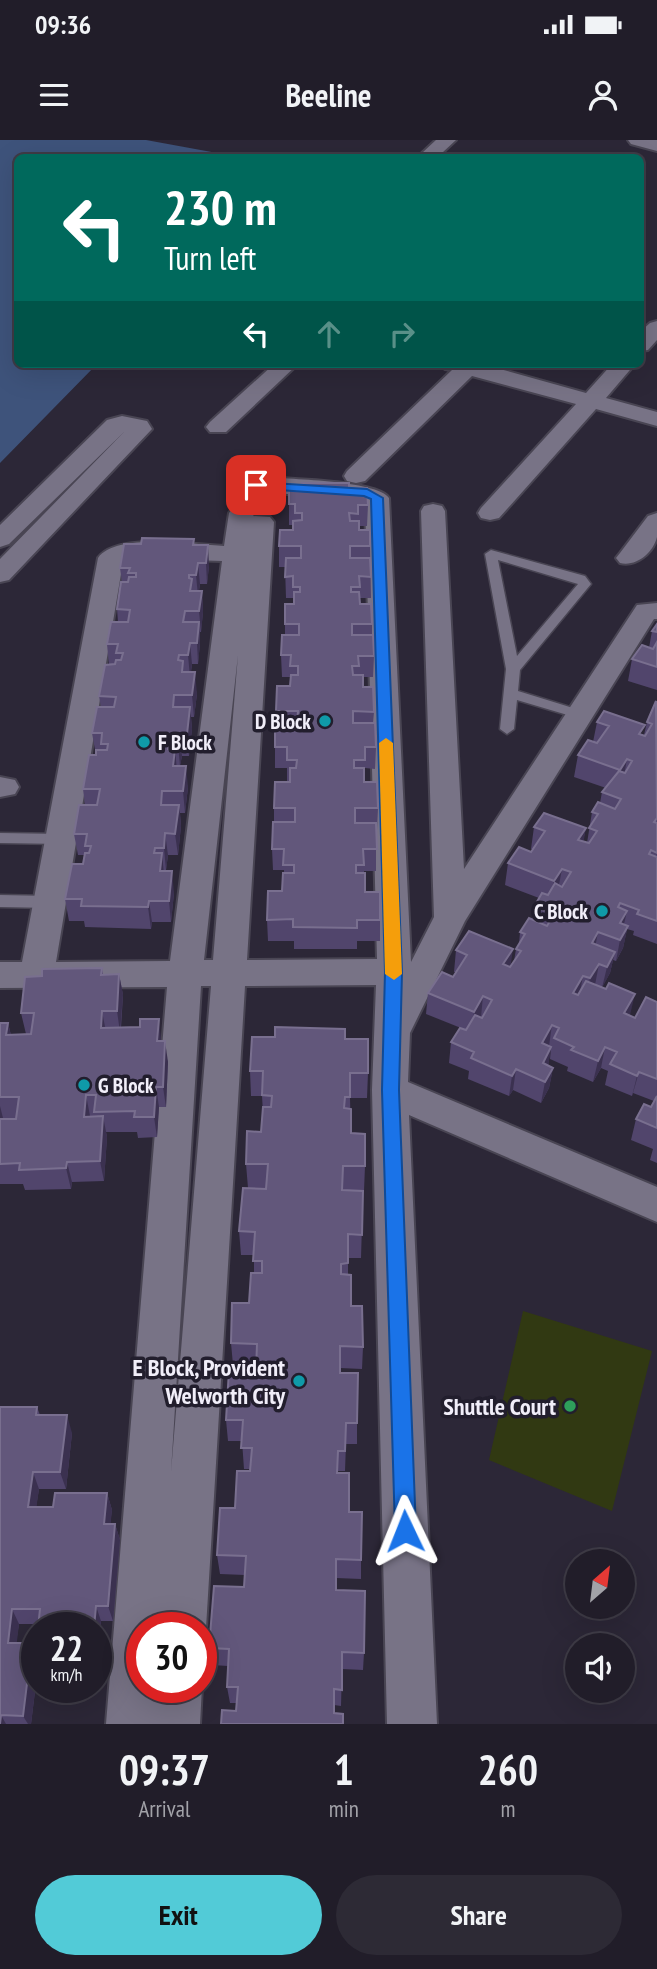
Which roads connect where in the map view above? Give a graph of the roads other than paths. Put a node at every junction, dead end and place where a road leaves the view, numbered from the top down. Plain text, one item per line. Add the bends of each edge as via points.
1 (446, 140) edge
2 (637, 140) edge
3 (657, 146) edge
4 (433, 154) edge
5 (657, 327) edge
6 (644, 341) edge
7 (283, 368) edge
8 (461, 368) edge
9 (475, 368) edge
10 (620, 368) edge
11 (591, 401) junction
12 (657, 419) edge
13 (218, 428) dead end
14 (356, 476) dead end
15 (250, 504) junction
16 (433, 511) dead end
17 (490, 513) dead end
18 (657, 521) edge
19 (0, 539) edge
20 (236, 554) junction
21 (629, 558) dead end
22 (0, 574) edge
23 (657, 611) edge
24 (513, 669) junction
25 (510, 692) junction
26 (581, 715) junction
27 (507, 729) dead end
28 (0, 838) edge
29 (62, 839) junction
30 (0, 901) edge
31 (51, 902) junction
32 (450, 917) junction
33 (394, 972) junction
34 (231, 973) junction
35 (185, 974) junction
36 (0, 975) edge
37 (37, 975) junction
38 (391, 1036) junction
39 (390, 1090) junction
40 (657, 1205) edge
41 (183, 1612) edge
42 (177, 1703) edge
43 (131, 1724) edge
44 (175, 1724) edge
45 (412, 1724) edge

1 - 4 street
2 - 3 street
5 - 6 street
7 - 13 street
8 - 14 street
9 - 11 street
10 - 11 street
11 - 12 street
11 - 17 street
15 - 20 street via 241,513
15 - 33 street via 253,488 260,484 367,492 377,498
15 - 34 street via 261,513
16 - 32 street
18 - 21 street
19 - 22 street via 115,425 139,426
20 - 29 street via 127,550 111,558
20 - 35 street
23 - 26 street via 646,611
24 - 24 lane via 508,644 491,554 581,579 585,584
24 - 25 lane
25 - 26 lane
25 - 27 lane
26 - 32 street
28 - 29 lane
29 - 31 street
30 - 31 lane
31 - 37 street
32 - 38 street
33 - 34 street
33 - 38 street
34 - 35 street
34 - 41 street
35 - 37 street
35 - 43 street
36 - 37 street
38 - 39 street
39 - 40 street
39 - 45 street
42 - 44 street

